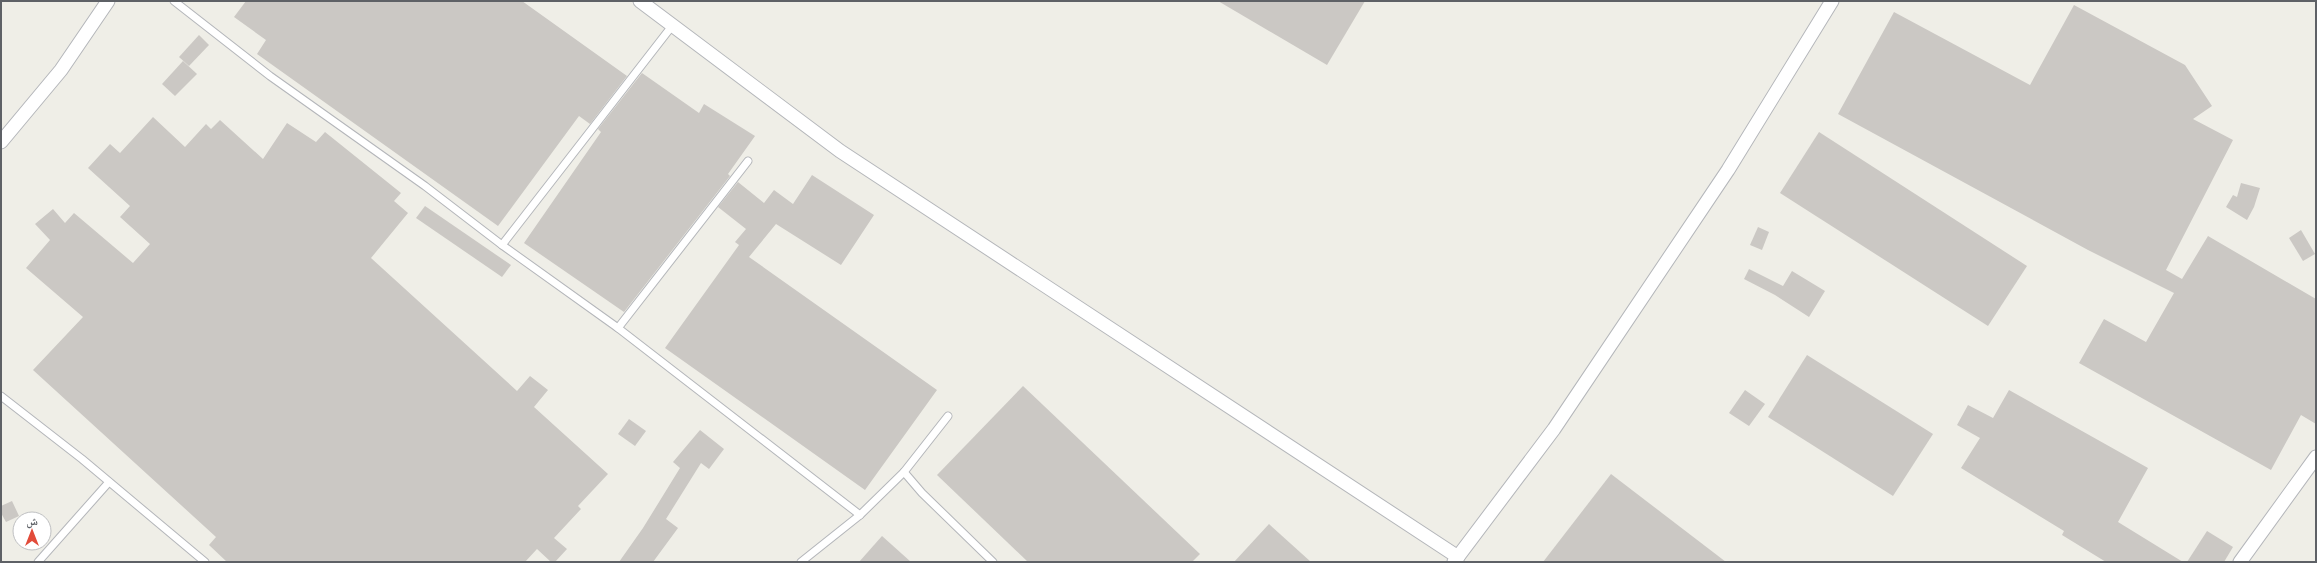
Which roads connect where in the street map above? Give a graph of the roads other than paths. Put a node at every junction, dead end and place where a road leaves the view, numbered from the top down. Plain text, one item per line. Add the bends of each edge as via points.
1 (108, 1) edge
2 (174, 1) edge
3 (640, 1) edge
4 (1832, 1) edge
5 (672, 26) junction
6 (1, 142) edge
7 (748, 161) dead end
8 (502, 245) junction
9 (618, 328) junction
10 (1, 396) edge
11 (948, 416) dead end
12 (2316, 457) edge
13 (904, 472) junction
14 (109, 482) junction
15 (860, 515) junction
16 (1456, 560) edge
17 (38, 562) edge
18 (205, 562) edge
19 (801, 562) edge
20 (993, 562) edge
21 (2240, 562) edge

1 - 6 street via 61,70
2 - 8 lane via 270,76 425,186
3 - 5 street
4 - 16 street via 1728,170 1563,416
5 - 8 lane
5 - 16 street via 840,151
7 - 9 lane
8 - 9 lane
9 - 15 lane
10 - 14 lane
11 - 13 lane
12 - 21 street
13 - 15 lane
13 - 20 lane
14 - 17 lane
14 - 18 lane
15 - 19 lane

